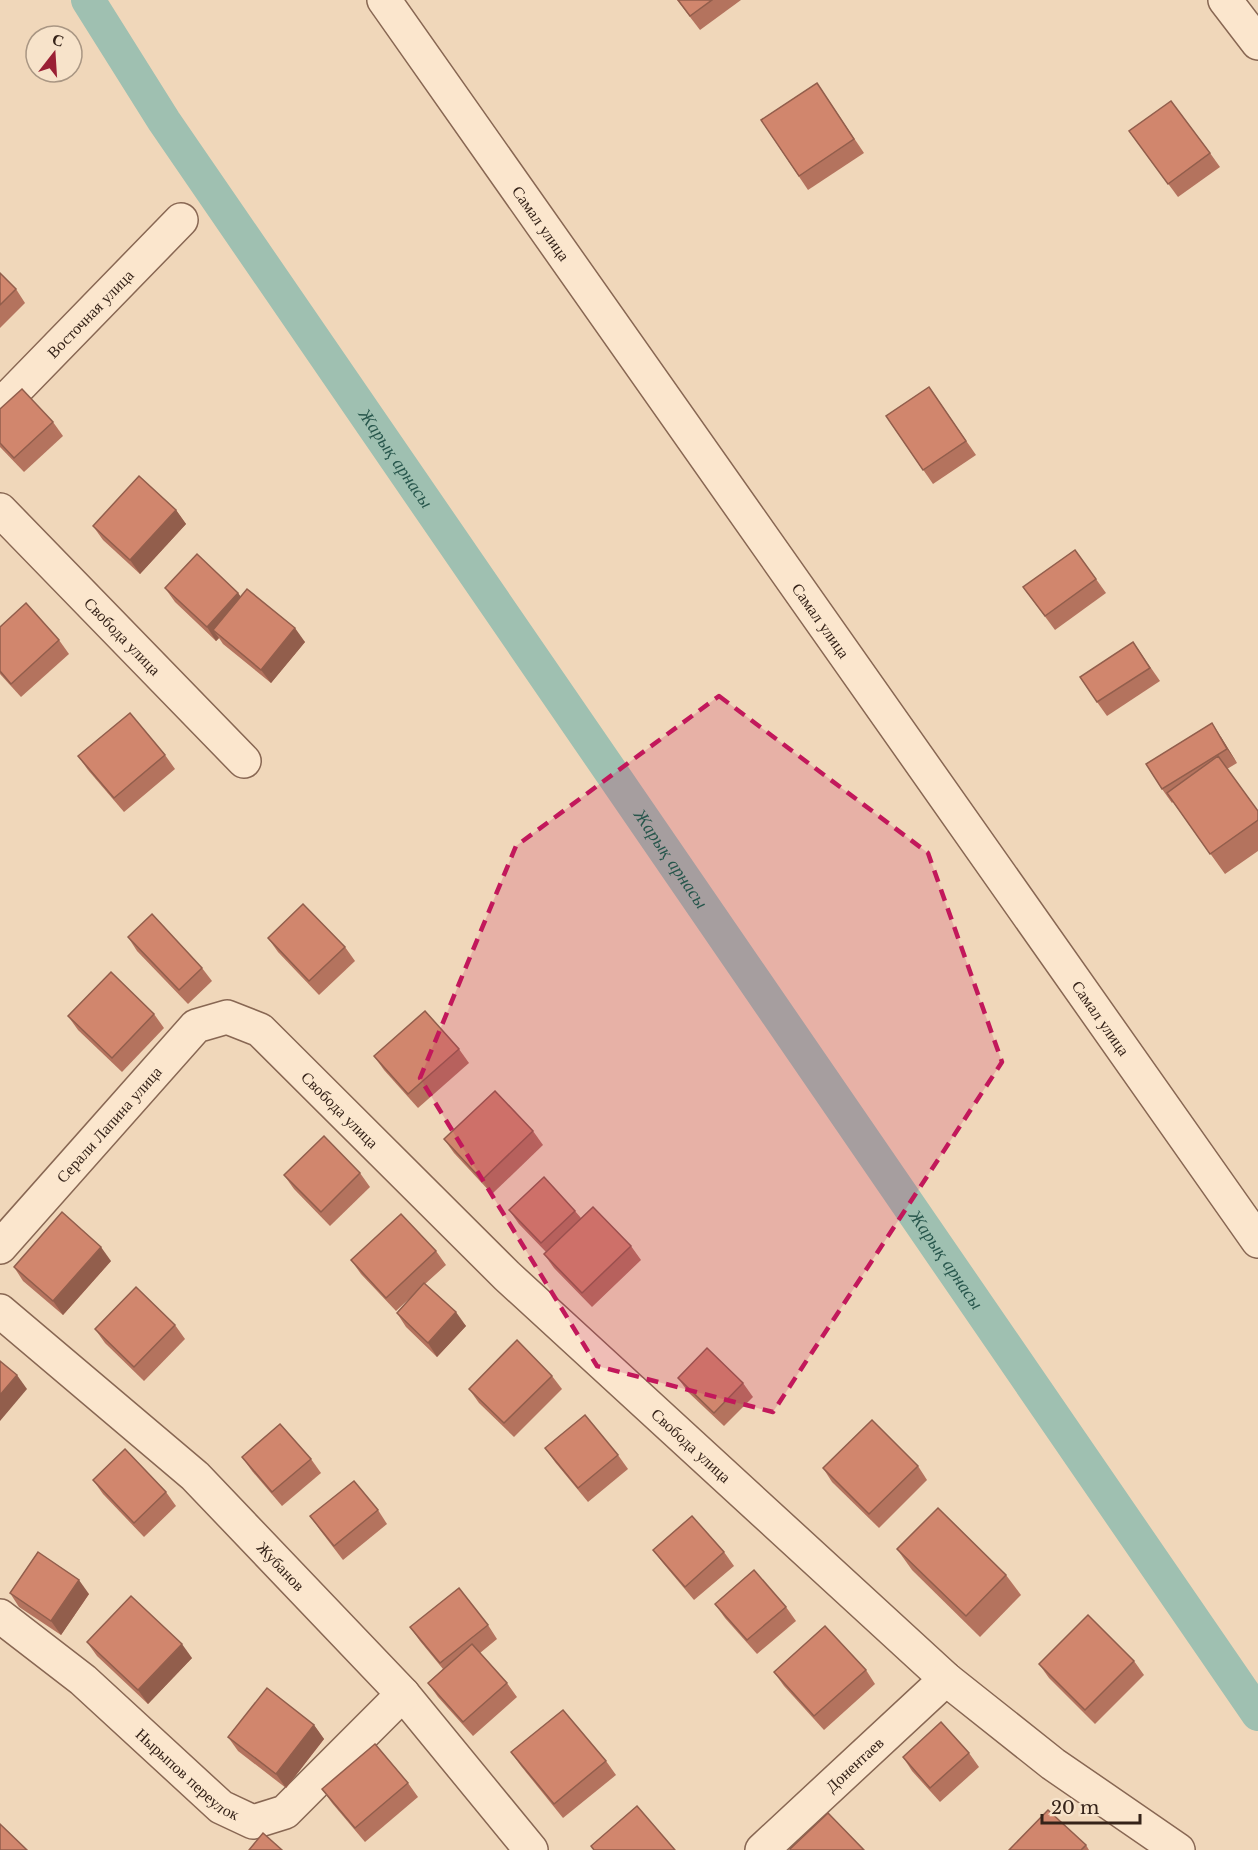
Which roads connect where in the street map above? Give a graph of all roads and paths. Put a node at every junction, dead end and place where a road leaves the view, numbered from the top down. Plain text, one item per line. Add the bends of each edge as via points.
1 (384, 0) edge
2 (1225, 0) edge
3 (1258, 43) edge
4 (181, 220) dead end
5 (0, 406) edge
6 (0, 510) edge
7 (244, 761) dead end
8 (227, 1017) joint
9 (1258, 1241) edge
10 (0, 1247) edge
11 (0, 1311) edge
12 (0, 1616) edge
13 (946, 1679) junction
14 (403, 1694) junction
15 (531, 1850) edge
16 (762, 1850) edge
17 (1178, 1850) edge

1 - 9 street, Самал улица
2 - 3 street
4 - 5 street, Восточная улица
6 - 7 street, Свобода улица
8 - 10 street, Серали Лапина улица via 196,1026
8 - 13 street, Свобода улица via 260,1030 507,1276
11 - 14 street, Жубанов via 195,1476
12 - 14 street, Нырыпов переулок via 83,1680 220,1807 253,1822 285,1812
13 - 16 street, Донентаев
13 - 17 street, Свобода улица via 1053,1764
14 - 15 street, Жубанов

